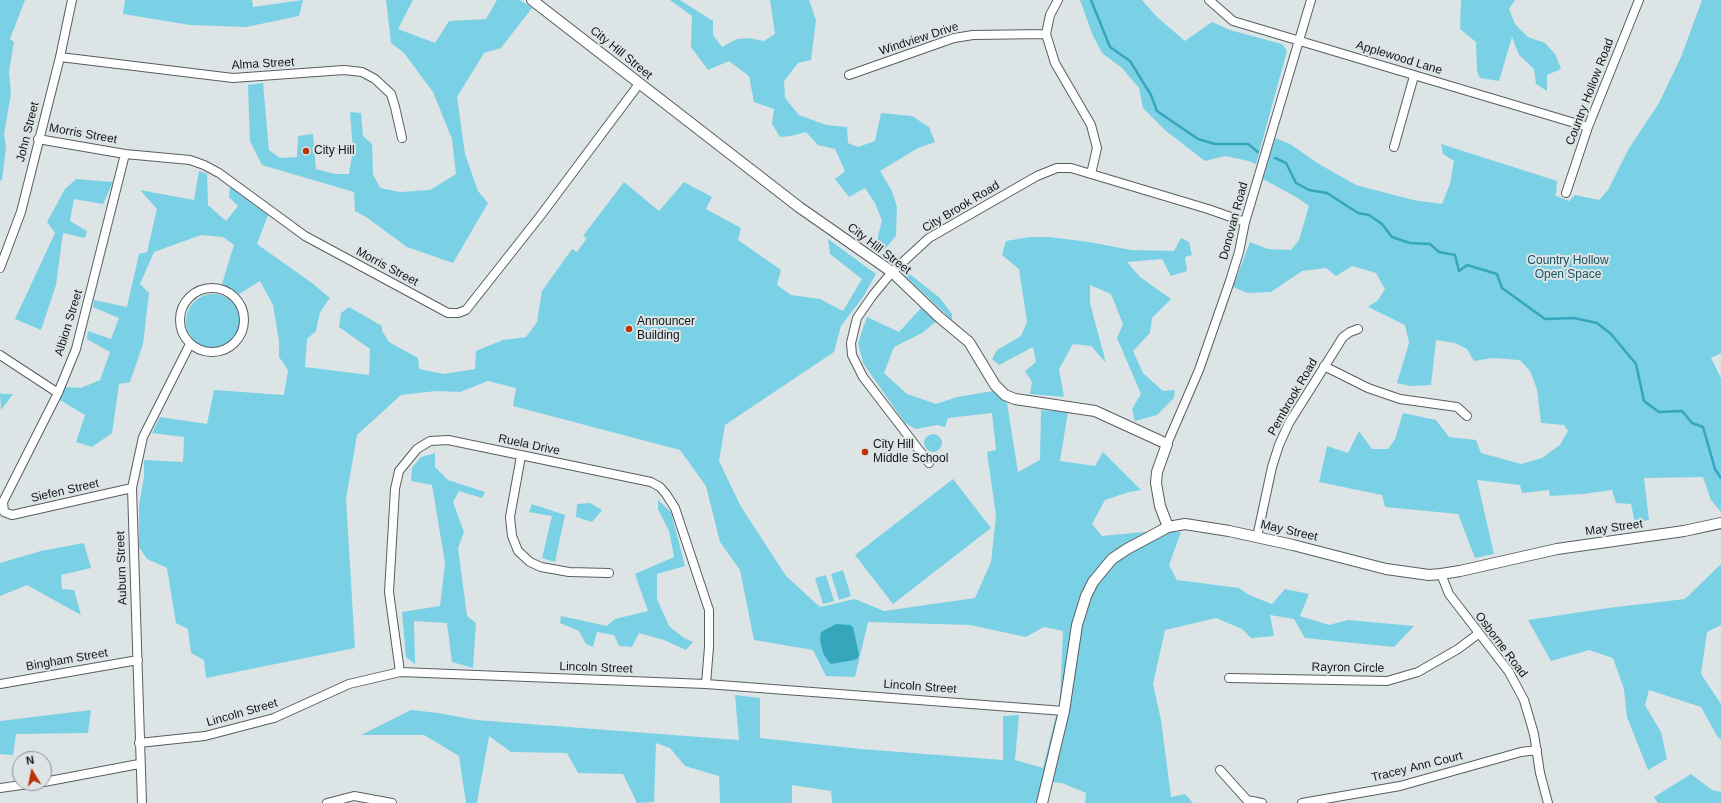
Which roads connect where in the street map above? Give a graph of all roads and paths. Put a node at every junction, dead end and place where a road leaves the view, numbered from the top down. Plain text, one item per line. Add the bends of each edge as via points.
1 (72, 0) edge
2 (532, 0) edge
3 (1058, 0) edge
4 (1209, 0) edge
5 (1311, 0) edge
6 (1639, 0) edge
7 (1046, 34) junction
8 (1299, 41) junction
9 (60, 58) junction
10 (849, 74) dead end
11 (1414, 76) junction
12 (639, 84) junction
13 (1588, 127) junction
14 (402, 138) dead end
15 (38, 139) junction
16 (1394, 147) dead end
17 (125, 154) junction
18 (1091, 174) junction
19 (1566, 193) dead end
20 (1245, 222) junction
21 (0, 268) edge
22 (892, 272) junction
23 (1358, 329) dead end
24 (190, 344) junction
25 (0, 355) edge
26 (1324, 366) junction
27 (58, 393) junction
28 (1467, 416) dead end
29 (1167, 444) junction
30 (521, 456) junction
31 (929, 463) dead end
32 (132, 488) junction
33 (4, 512) joint
34 (1721, 524) edge
35 (1168, 527) junction
36 (1257, 537) junction
37 (609, 573) dead end
38 (1441, 574) junction
39 (1478, 634) junction
40 (138, 660) junction
41 (400, 672) junction
42 (1229, 678) dead end
43 (0, 684) edge
44 (706, 684) junction
45 (1064, 711) junction
46 (139, 743) junction
47 (1537, 750) junction
48 (140, 764) junction
49 (1220, 770) dead end
50 (52, 780) edge
51 (12, 786) edge
52 (0, 788) edge
53 (142, 803) edge
54 (327, 803) edge
55 (392, 803) edge
56 (1042, 803) edge
57 (1262, 803) edge
58 (1302, 803) edge
59 (1548, 803) edge

1 - 9 street, John Street
2 - 12 street, City Hill Street
3 - 7 street via 1050,15
4 - 8 street, Applewood Lane via 1233,21
5 - 8 street, Donovan Road
6 - 13 street, Country Hollow Road
7 - 10 street, Windview Drive via 973,35 954,38
7 - 18 street via 1055,63 1091,125 1097,148
8 - 11 street, Applewood Lane
8 - 20 street, Donovan Road
9 - 14 street, Alma Street via 233,78 344,70 362,72 379,82 390,94
9 - 15 street, John Street
11 - 13 street, Applewood Lane
11 - 16 street
12 - 17 street, Morris Street via 466,310 458,313 448,313 305,236 219,173 204,165 190,160
12 - 22 street, City Hill Street via 799,207
13 - 19 street, Country Hollow Road
15 - 17 street, Morris Street
15 - 21 street, John Street via 21,212
17 - 27 street, Albion Street via 76,349
18 - 20 street, City Brook Road
18 - 22 street, City Brook Road via 1071,168 1057,168 1037,176 929,238
20 - 29 street, Donovan Road via 1230,281 1199,370
22 - 29 street, City Hill Street via 969,342 995,385 1005,395 1015,399 1096,410
22 - 31 street, City Brook Road via 857,318 851,342 852,355 863,377
23 - 26 street, Pembrook Road via 1342,337
24 - 24 street via 209,352 225,349 238,340 244,326 244,315 235,297 220,289 209,288 202,289 187,300 181,312 181,328
24 - 32 street, Auburn Street via 143,437
25 - 27 street
26 - 28 street via 1368,388 1400,398 1458,406
26 - 36 street, Pembrook Road via 1289,423 1279,445
27 - 33 street, Albion Street via 3,502
29 - 35 street via 1157,472 1156,483 1160,506
30 - 37 street via 510,517 512,536 518,551 530,562 541,567 569,572
30 - 41 street, Ruela Drive via 448,440 430,441 417,448 399,471 395,489 389,592
30 - 44 street, Ruela Drive via 651,482 666,494 674,508 709,610 710,647
32 - 33 street, Siefen Street via 12,515
32 - 40 street, Auburn Street
34 - 38 street, May Street via 1557,549
35 - 36 street, May Street via 1185,524
35 - 45 street, May Street via 1112,559 1093,582 1080,610
36 - 38 street, May Street via 1386,569 1418,574
38 - 39 street, Osborne Road via 1449,594
39 - 42 street, Rayron Circle via 1418,672 1387,681
39 - 47 street, Osborne Road via 1509,672 1518,689 1532,722
40 - 43 street, Bingham Street
40 - 46 street, Auburn Street
41 - 44 street, Lincoln Street
41 - 46 street, Lincoln Street via 349,684 274,718 205,736
44 - 45 street, Lincoln Street
45 - 56 street, May Street
46 - 48 street, Auburn Street
47 - 58 street, Tracey Ann Court via 1521,752 1400,786
47 - 59 street, Osborne Road
48 - 50 street
48 - 53 street, Auburn Street
49 - 57 street via 1247,800
51 - 52 street
54 - 55 street via 354,796

